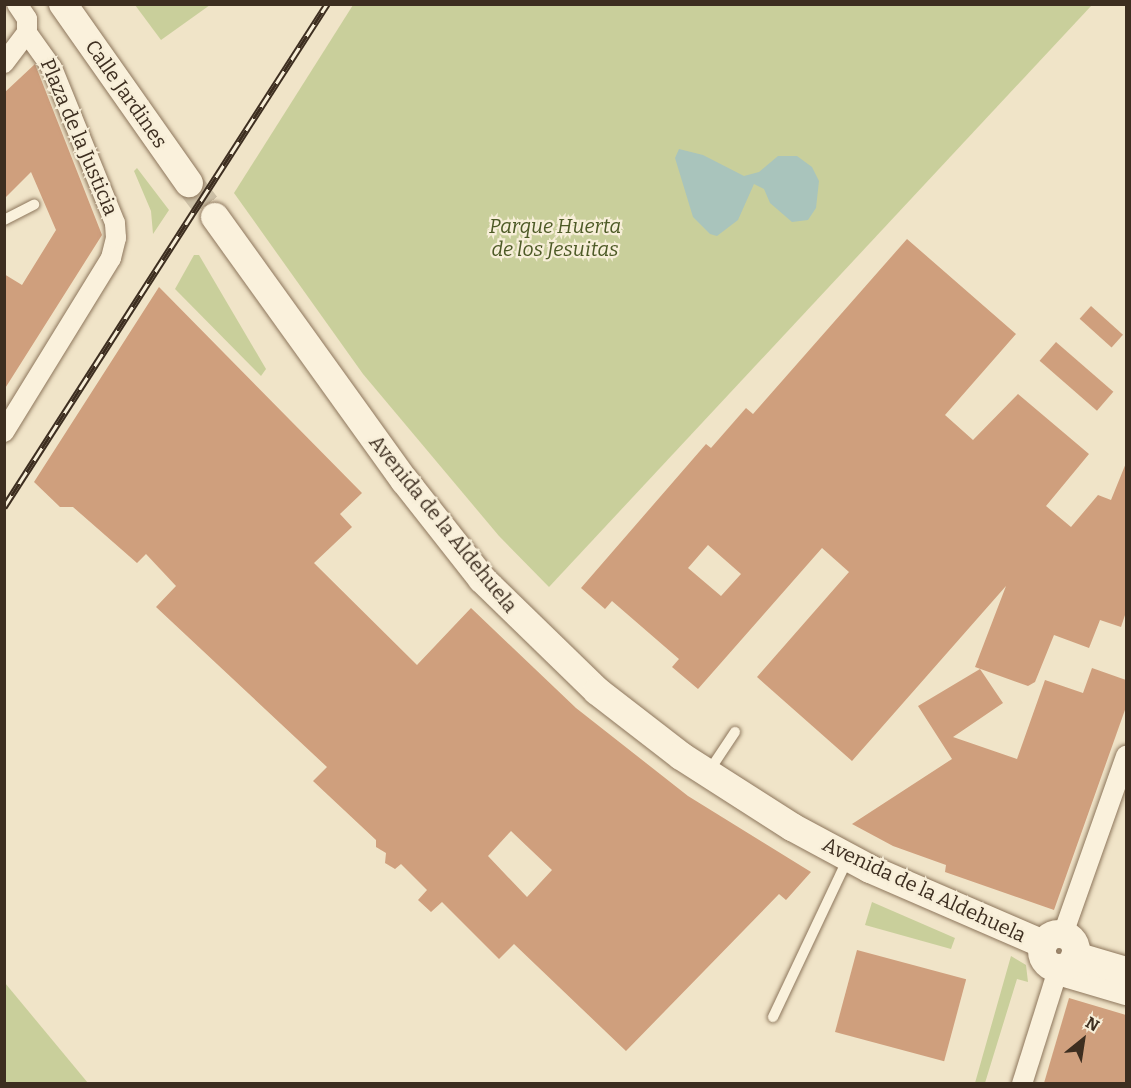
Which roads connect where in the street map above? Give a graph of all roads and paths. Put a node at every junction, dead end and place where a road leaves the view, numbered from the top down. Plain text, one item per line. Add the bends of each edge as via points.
1 (17, 4) edge
2 (63, 4) edge
3 (27, 33) junction
4 (4, 63) edge
5 (189, 183) tunnel mouth
6 (34, 205) dead end
7 (215, 217) tunnel mouth
8 (4, 220) edge
9 (4, 432) edge
10 (735, 732) dead end
11 (1126, 756) edge
12 (708, 774) junction
13 (849, 858) junction
14 (1059, 955) junction
15 (1126, 971) edge
16 (1126, 995) edge
17 (773, 1017) dead end
18 (1022, 1083) edge

1 - 3 street via 27,19
2 - 5 main road, Calle Jardines
3 - 4 street
3 - 9 street, Plaza de la Justicia via 52,68 115,223 116,237 111,258
6 - 8 lane
7 - 12 main road, Avenida de la Aldehuela via 405,481 486,584 597,691
10 - 12 lane
11 - 14 street
12 - 13 main road, Avenida de la Aldehuela
13 - 14 main road, Avenida de la Aldehuela
13 - 17 lane
14 - 15 main road, Avenida de la Aldehuela
14 - 16 street, Avenida de la Aldehuela
14 - 18 street

